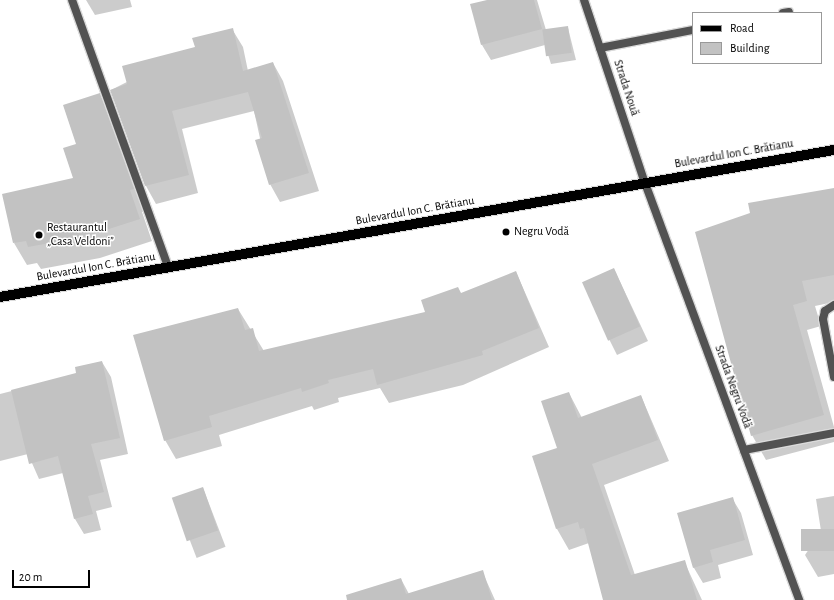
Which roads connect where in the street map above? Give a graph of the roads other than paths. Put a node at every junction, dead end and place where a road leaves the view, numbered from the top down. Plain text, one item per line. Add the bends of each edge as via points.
1 (72, 0) edge
2 (584, 0) edge
3 (692, 30) edge
4 (600, 48) junction
5 (834, 150) edge
6 (645, 183) junction
7 (168, 267) junction
8 (0, 297) edge
9 (834, 306) edge
10 (834, 377) edge
11 (834, 433) edge
12 (744, 450) junction
13 (799, 600) edge

1 - 7 street
2 - 4 street, Strada Nouă
3 - 4 street
4 - 6 street, Strada Nouă
5 - 6 main road, Bulevardul Ion C. Brătianu
6 - 7 main road, Bulevardul Ion C. Brătianu
6 - 12 street, Strada Negru Vodă
7 - 8 main road, Bulevardul Ion C. Brătianu
9 - 10 street via 825,311 823,319
11 - 12 street
12 - 13 street, Strada Negru Vodă

